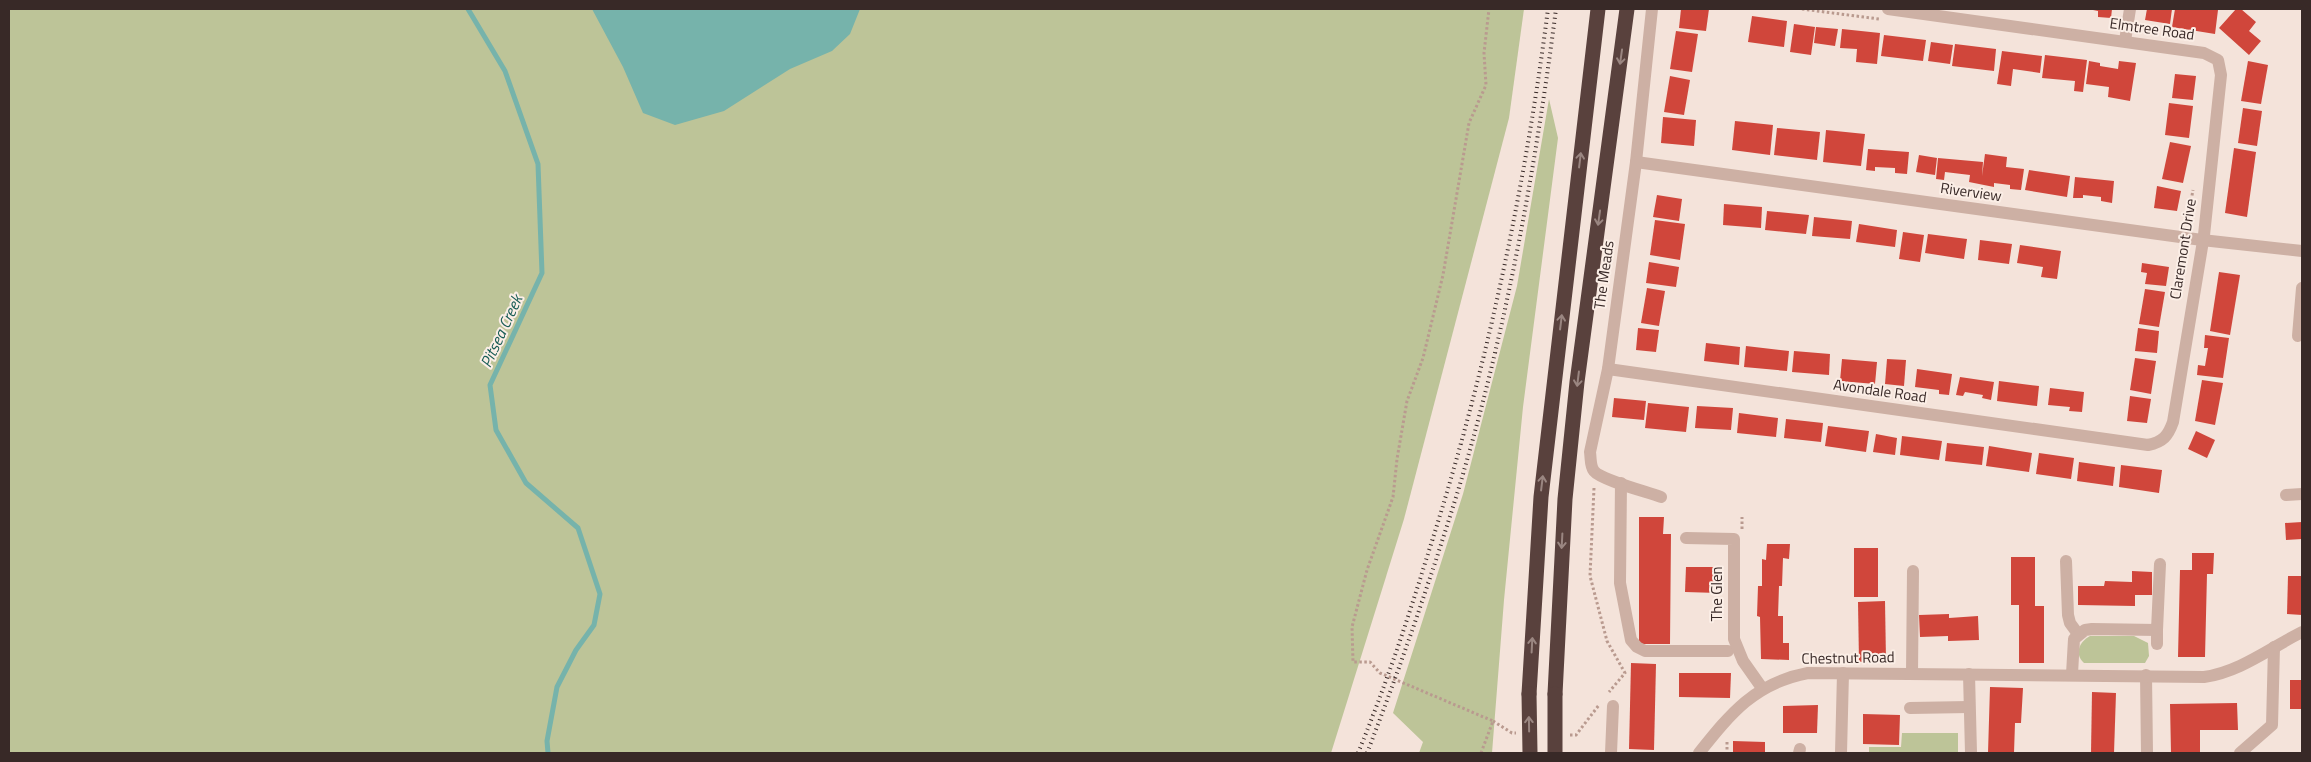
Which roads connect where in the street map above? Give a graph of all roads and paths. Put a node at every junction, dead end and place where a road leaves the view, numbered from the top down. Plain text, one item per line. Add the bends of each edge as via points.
1 (1489, 9) edge
2 (1598, 9) edge
3 (1627, 9) edge
4 (1652, 9) edge
5 (1802, 9) edge
6 (2130, 9) edge
7 (1888, 15) edge
8 (2125, 41) junction
9 (2204, 53) joint
10 (1636, 162) junction
11 (2193, 189) dead end
12 (2177, 225) dead end
13 (2202, 240) junction
14 (2302, 251) edge
15 (2302, 288) edge
16 (2298, 336) dead end
17 (1608, 368) junction
18 (2148, 445) joint
19 (1595, 472) junction
20 (1622, 483) junction
21 (2302, 494) edge
22 (2286, 495) dead end
23 (1661, 497) dead end
24 (1742, 517) dead end
25 (1742, 535) dead end
26 (1686, 538) dead end
27 (2066, 562) dead end
28 (2160, 564) dead end
29 (1913, 571) dead end
30 (2157, 630) junction
31 (2302, 632) edge
32 (2078, 634) junction
33 (2157, 644) dead end
34 (2274, 647) junction
35 (1728, 651) dead end
36 (1843, 673) junction
37 (1912, 673) junction
38 (1969, 674) junction
39 (2072, 674) junction
40 (2146, 675) junction
41 (1762, 688) junction
42 (1606, 702) junction
43 (1969, 707) junction
44 (1910, 708) dead end
45 (1493, 721) junction
46 (1512, 732) dead end
47 (1576, 735) dead end
48 (1481, 753) edge
49 (1530, 753) edge
50 (1555, 753) edge
51 (1611, 753) edge
52 (1699, 753) edge
53 (1841, 753) edge
54 (1971, 753) edge
55 (2147, 753) edge
56 (2240, 753) edge

1 - 45 path via 1484,53 1486,85 1469,123 1443,275 1423,358 1406,402 1393,497 1367,570 1352,627 1354,662 1370,662 1380,673
49 -> 2 highway, bridge via 1529,694 1541,497
3 -> 50 highway, bridge via 1577,382 1565,499
4 - 10 street, The Meads
5 - 7 path
6 - 8 street
7 - 8 street, Elmtree Road
8 - 9 street, Elmtree Road
9 - 13 street, Claremont Drive via 2218,60 2221,75
10 - 13 street, Riverview
10 - 17 street, The Meads
11 - 12 path via 2188,218 2182,225
13 - 14 street, Riverview
13 - 18 street, Claremont Drive via 2173,422 2168,435 2160,443
15 - 16 street
17 - 18 street, Avondale Road
17 - 19 street, The Meads via 1590,452
19 - 20 street
19 - 42 path via 1590,576 1607,641 1625,673
20 - 23 street
20 - 35 street via 1620,583 1631,640 1645,651
21 - 22 street
24 - 25 path
26 - 41 street, The Glen via 1734,540 1734,639 1743,661
27 - 32 street via 2068,615
28 - 30 street
29 - 37 street
30 - 32 street via 2092,629
30 - 33 street
31 - 34 street, Chestnut Road
32 - 39 street via 2072,646
34 - 40 street, Chestnut Road via 2220,675
34 - 56 street via 2272,726
36 - 37 street, Chestnut Road
36 - 41 street, Chestnut Road via 1808,673
36 - 53 street
37 - 38 street, Chestnut Road
38 - 39 street, Chestnut Road
38 - 43 street
39 - 40 street, Chestnut Road
40 - 55 street
41 - 52 street, Chestnut Road via 1728,718
42 - 47 path
42 - 51 street
43 - 44 street
43 - 54 street
45 - 46 path
45 - 48 path

